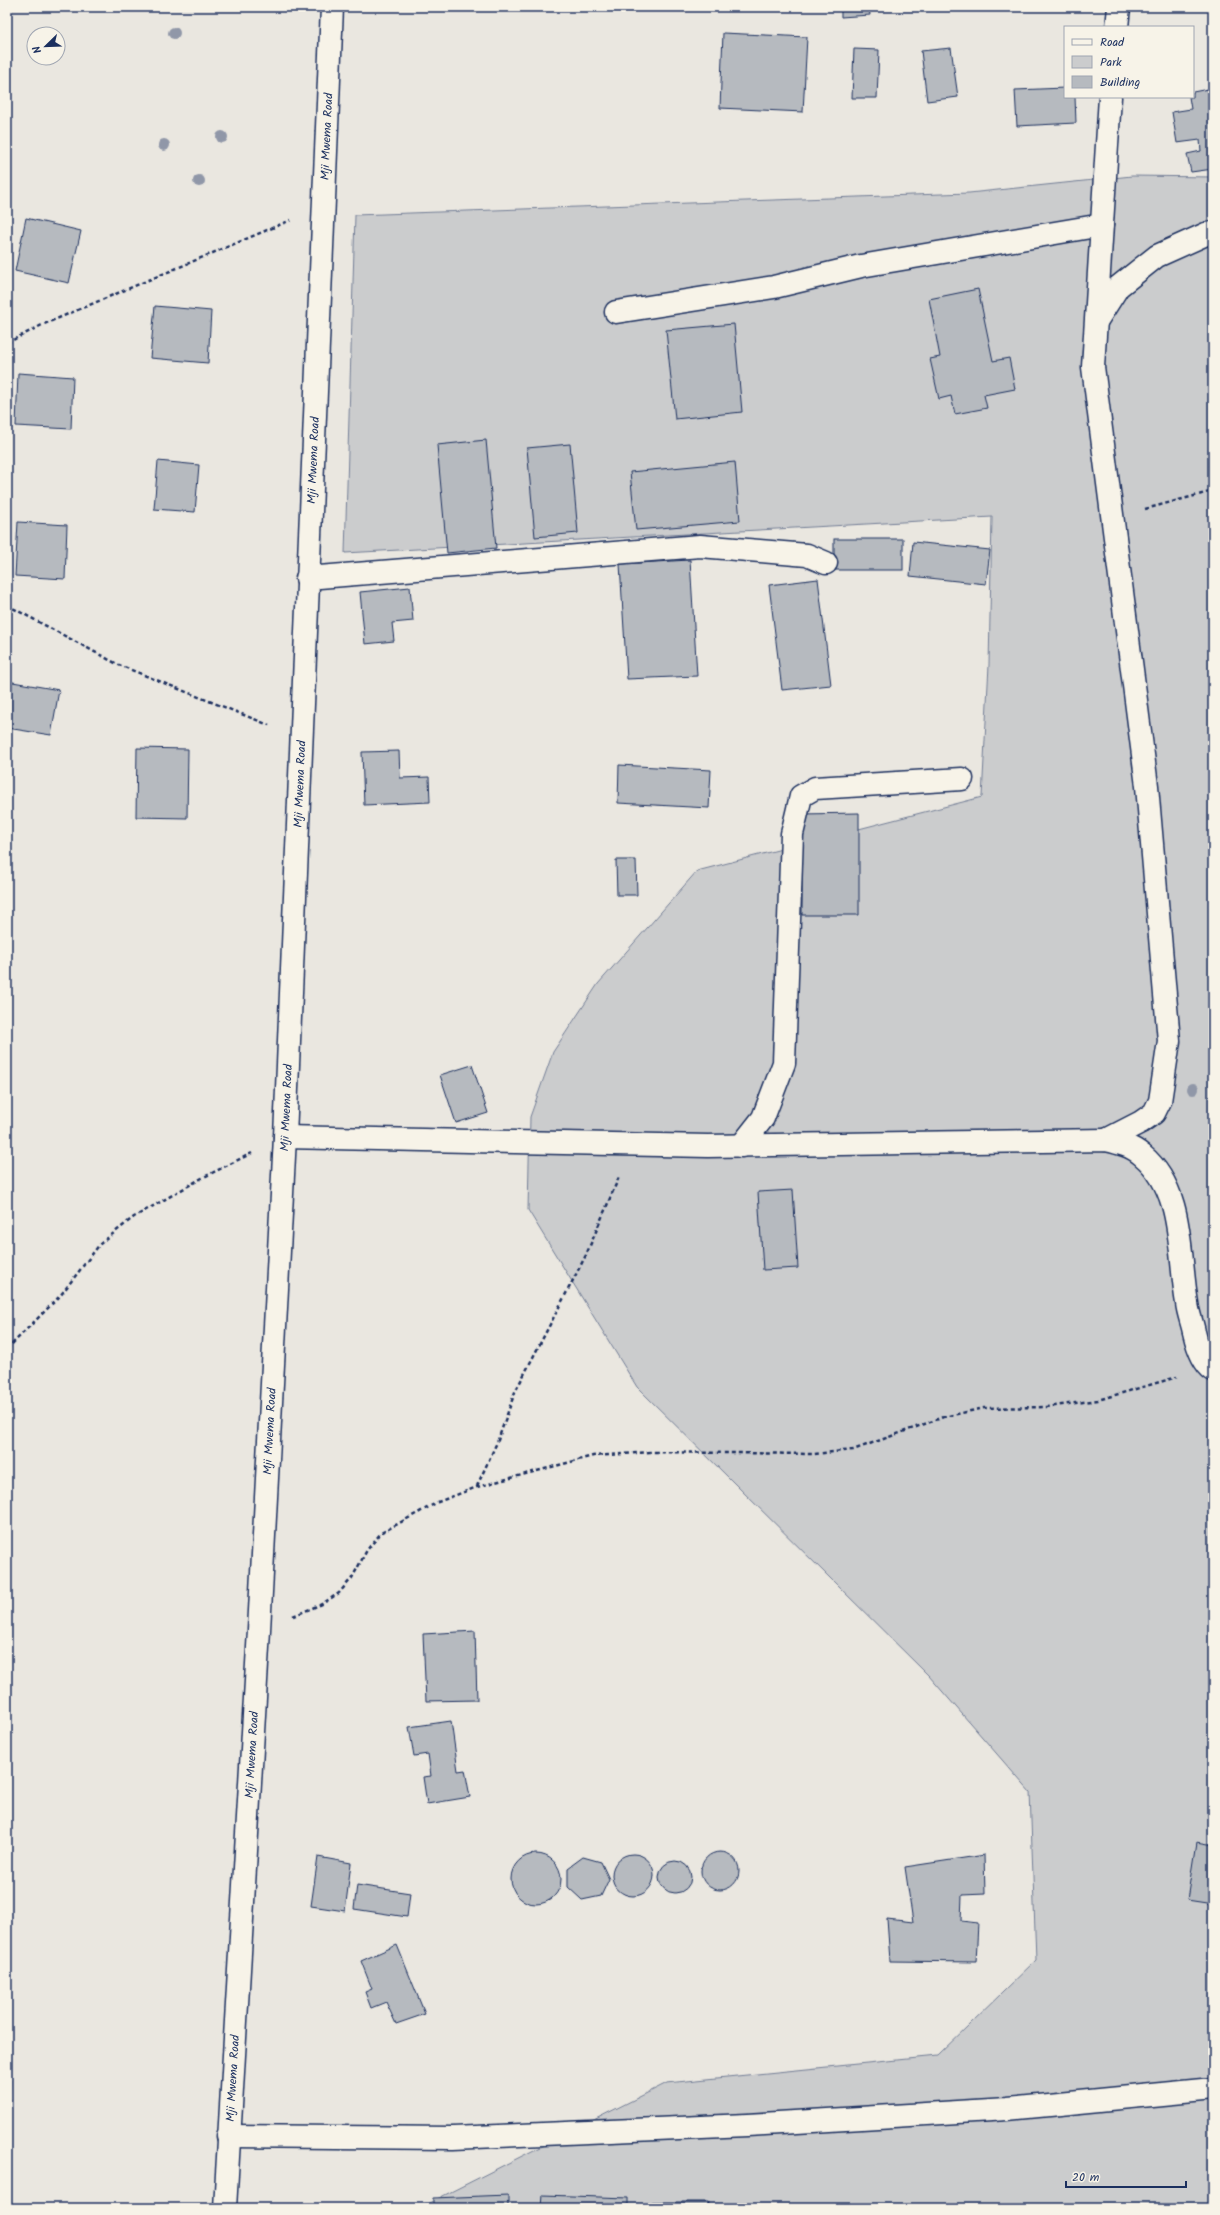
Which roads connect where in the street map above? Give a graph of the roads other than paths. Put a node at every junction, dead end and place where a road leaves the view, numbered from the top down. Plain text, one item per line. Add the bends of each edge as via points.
1 (332, 7) edge
2 (1119, 7) edge
3 (1117, 26) edge
4 (1110, 98) edge
5 (1102, 225) junction
6 (1213, 233) edge
7 (616, 312) dead end
8 (1095, 322) junction
9 (826, 563) dead end
10 (307, 578) junction
11 (962, 779) dead end
12 (285, 1137) junction
13 (1106, 1140) junction
14 (741, 1146) junction
15 (1211, 1368) edge
16 (1213, 2089) edge
17 (228, 2136) junction
18 (226, 2208) edge

1 - 10 street, Mji Mwema Road
2 - 3 street
4 - 5 street
5 - 7 street via 861,266 774,288
5 - 8 street
6 - 8 street via 1157,256 1118,287
8 - 13 street via 1093,367 1147,786 1169,1041 1160,1101 1154,1113
9 - 10 street via 807,555 700,546
10 - 12 street, Mji Mwema Road
11 - 14 street via 815,788 801,796 792,834 784,1063 763,1118
12 - 14 street
12 - 17 street, Mji Mwema Road via 259,1630
13 - 14 street
13 - 15 street via 1125,1144 1141,1154 1158,1171 1177,1215 1187,1303 1198,1346
16 - 17 street via 1007,2109 732,2125 453,2138
17 - 18 street, Mji Mwema Road

